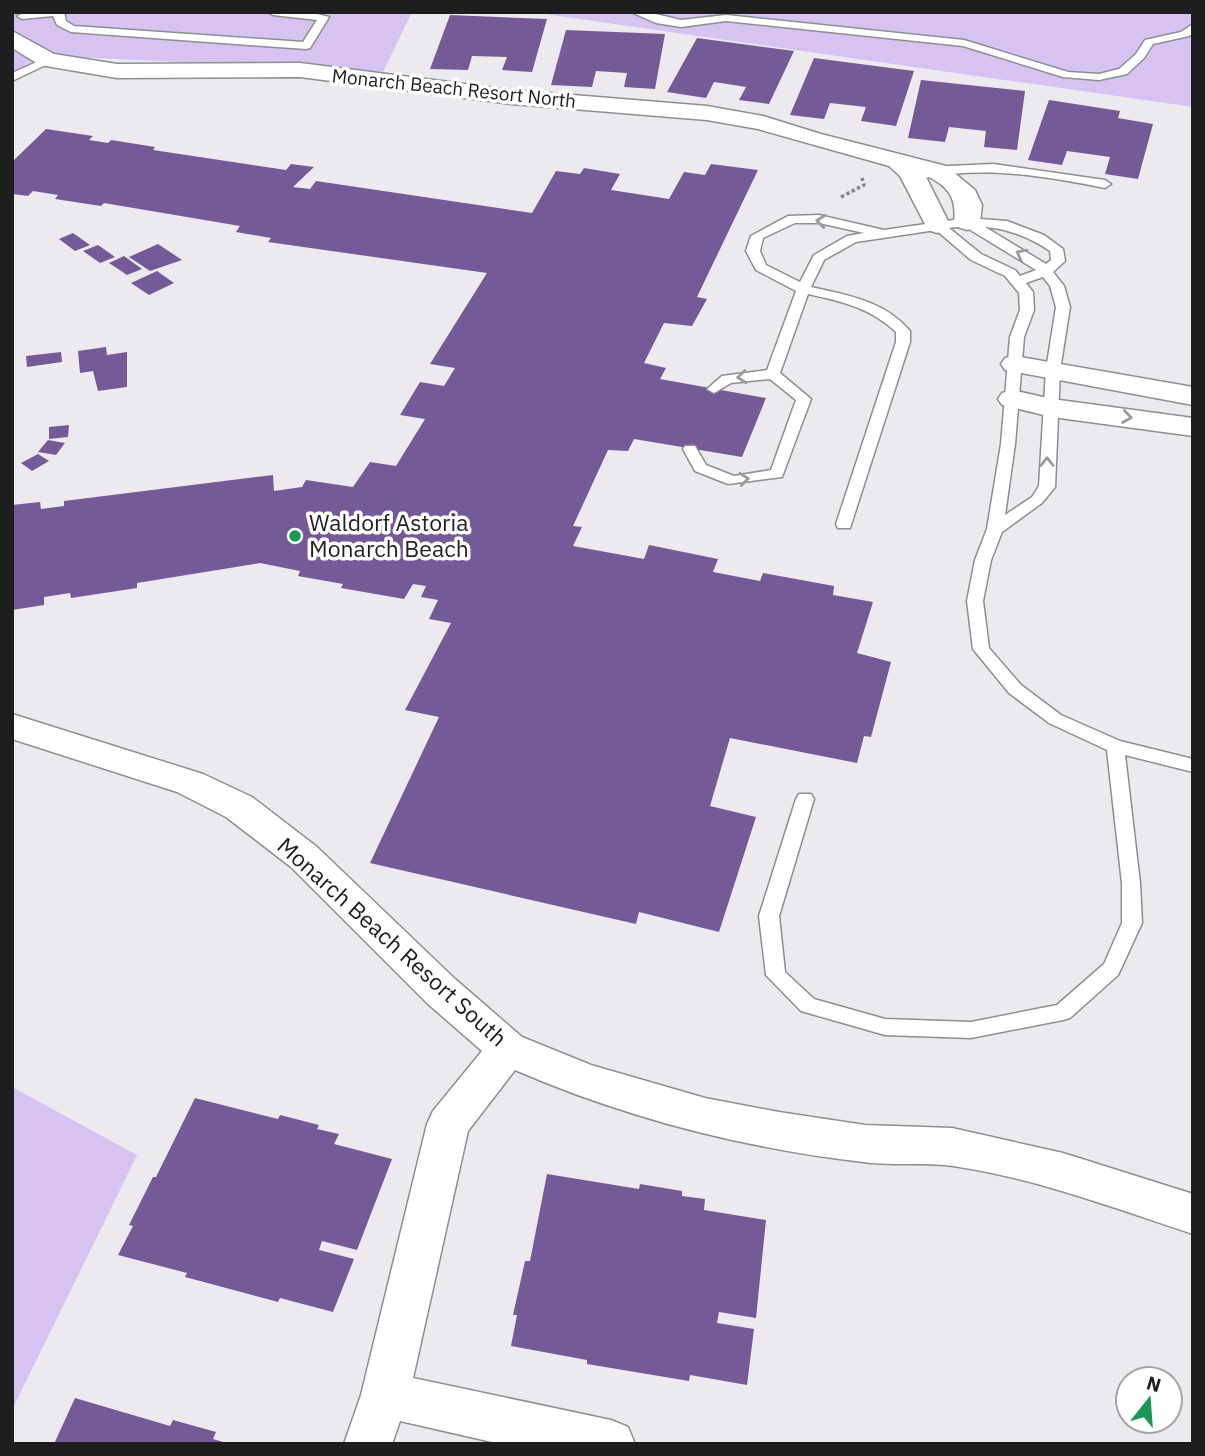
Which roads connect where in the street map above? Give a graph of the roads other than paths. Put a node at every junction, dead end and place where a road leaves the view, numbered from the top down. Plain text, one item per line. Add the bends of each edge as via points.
1 (273, 12) edge
2 (636, 12) edge
3 (59, 13) edge
4 (20, 14) edge
5 (12, 27) edge
6 (1193, 27) edge
7 (12, 38) edge
8 (48, 60) junction
9 (12, 78) edge
10 (905, 169) junction
11 (937, 171) junction
12 (1105, 184) dead end
13 (967, 222) junction
14 (937, 225) junction
15 (887, 235) junction
16 (1046, 271) junction
17 (1017, 282) junction
18 (803, 289) junction
19 (1015, 364) junction
20 (1053, 370) junction
21 (773, 374) junction
22 (714, 389) dead end
23 (1193, 396) edge
24 (1012, 399) junction
25 (1052, 408) junction
26 (1193, 427) edge
27 (690, 449) dead end
28 (844, 524) dead end
29 (995, 529) junction
30 (12, 726) edge
31 (1115, 746) junction
32 (1193, 766) edge
33 (805, 799) dead end
34 (508, 1049) junction
35 (1193, 1214) edge
36 (385, 1395) junction
37 (368, 1444) edge
38 (611, 1444) edge

1 - 3 lane via 324,16 306,46 71,29 61,23
2 - 6 lane via 666,24 726,18 964,43 1067,75 1099,77 1124,72 1149,42 1185,34
3 - 4 lane
4 - 5 lane via 22,20
7 - 8 street, Monarch Beach Resort North
8 - 9 lane
8 - 10 street, Monarch Beach Resort North via 117,71 300,71 487,94 707,113 763,123
10 - 11 street, Monarch Beach Resort North
10 - 14 street
11 - 12 lane via 978,165 1009,167
11 - 13 street, Monarch Beach Resort North via 962,190 970,205
13 - 14 lane
16 -> 13 lane
13 - 16 lane via 1007,225 1039,238 1056,249 1058,261
14 - 15 lane
14 - 17 lane via 959,246
15 - 18 lane via 852,239 820,258
15 -> 18 lane via 818,219 793,219 757,236 753,251 761,267
16 - 17 lane
16 - 20 lane via 1057,286 1063,307
17 - 19 lane via 1026,292 1027,310 1017,337
18 - 21 lane
18 - 28 lane via 882,312 903,331
19 - 20 street
19 - 24 lane
20 - 23 street
20 - 25 lane
21 -> 22 lane via 727,379
27 -> 21 lane via 700,468 733,481 777,474 804,399
24 - 25 street
24 - 29 lane
25 -> 26 street
29 -> 25 lane via 1037,500 1048,486
29 - 31 lane via 975,601 981,649 1015,689 1055,719
30 - 34 street, Monarch Beach Resort South via 190,783 239,807 304,857 441,991
31 - 32 lane
31 - 33 lane via 1132,923 1111,969 1063,1012 971,1030 885,1027 808,1004 776,975 769,916
34 - 35 street, Monarch Beach Resort South via 584,1082 705,1116 865,1144 953,1147 1063,1172
34 - 36 street via 448,1124
36 - 37 street
36 - 38 street

